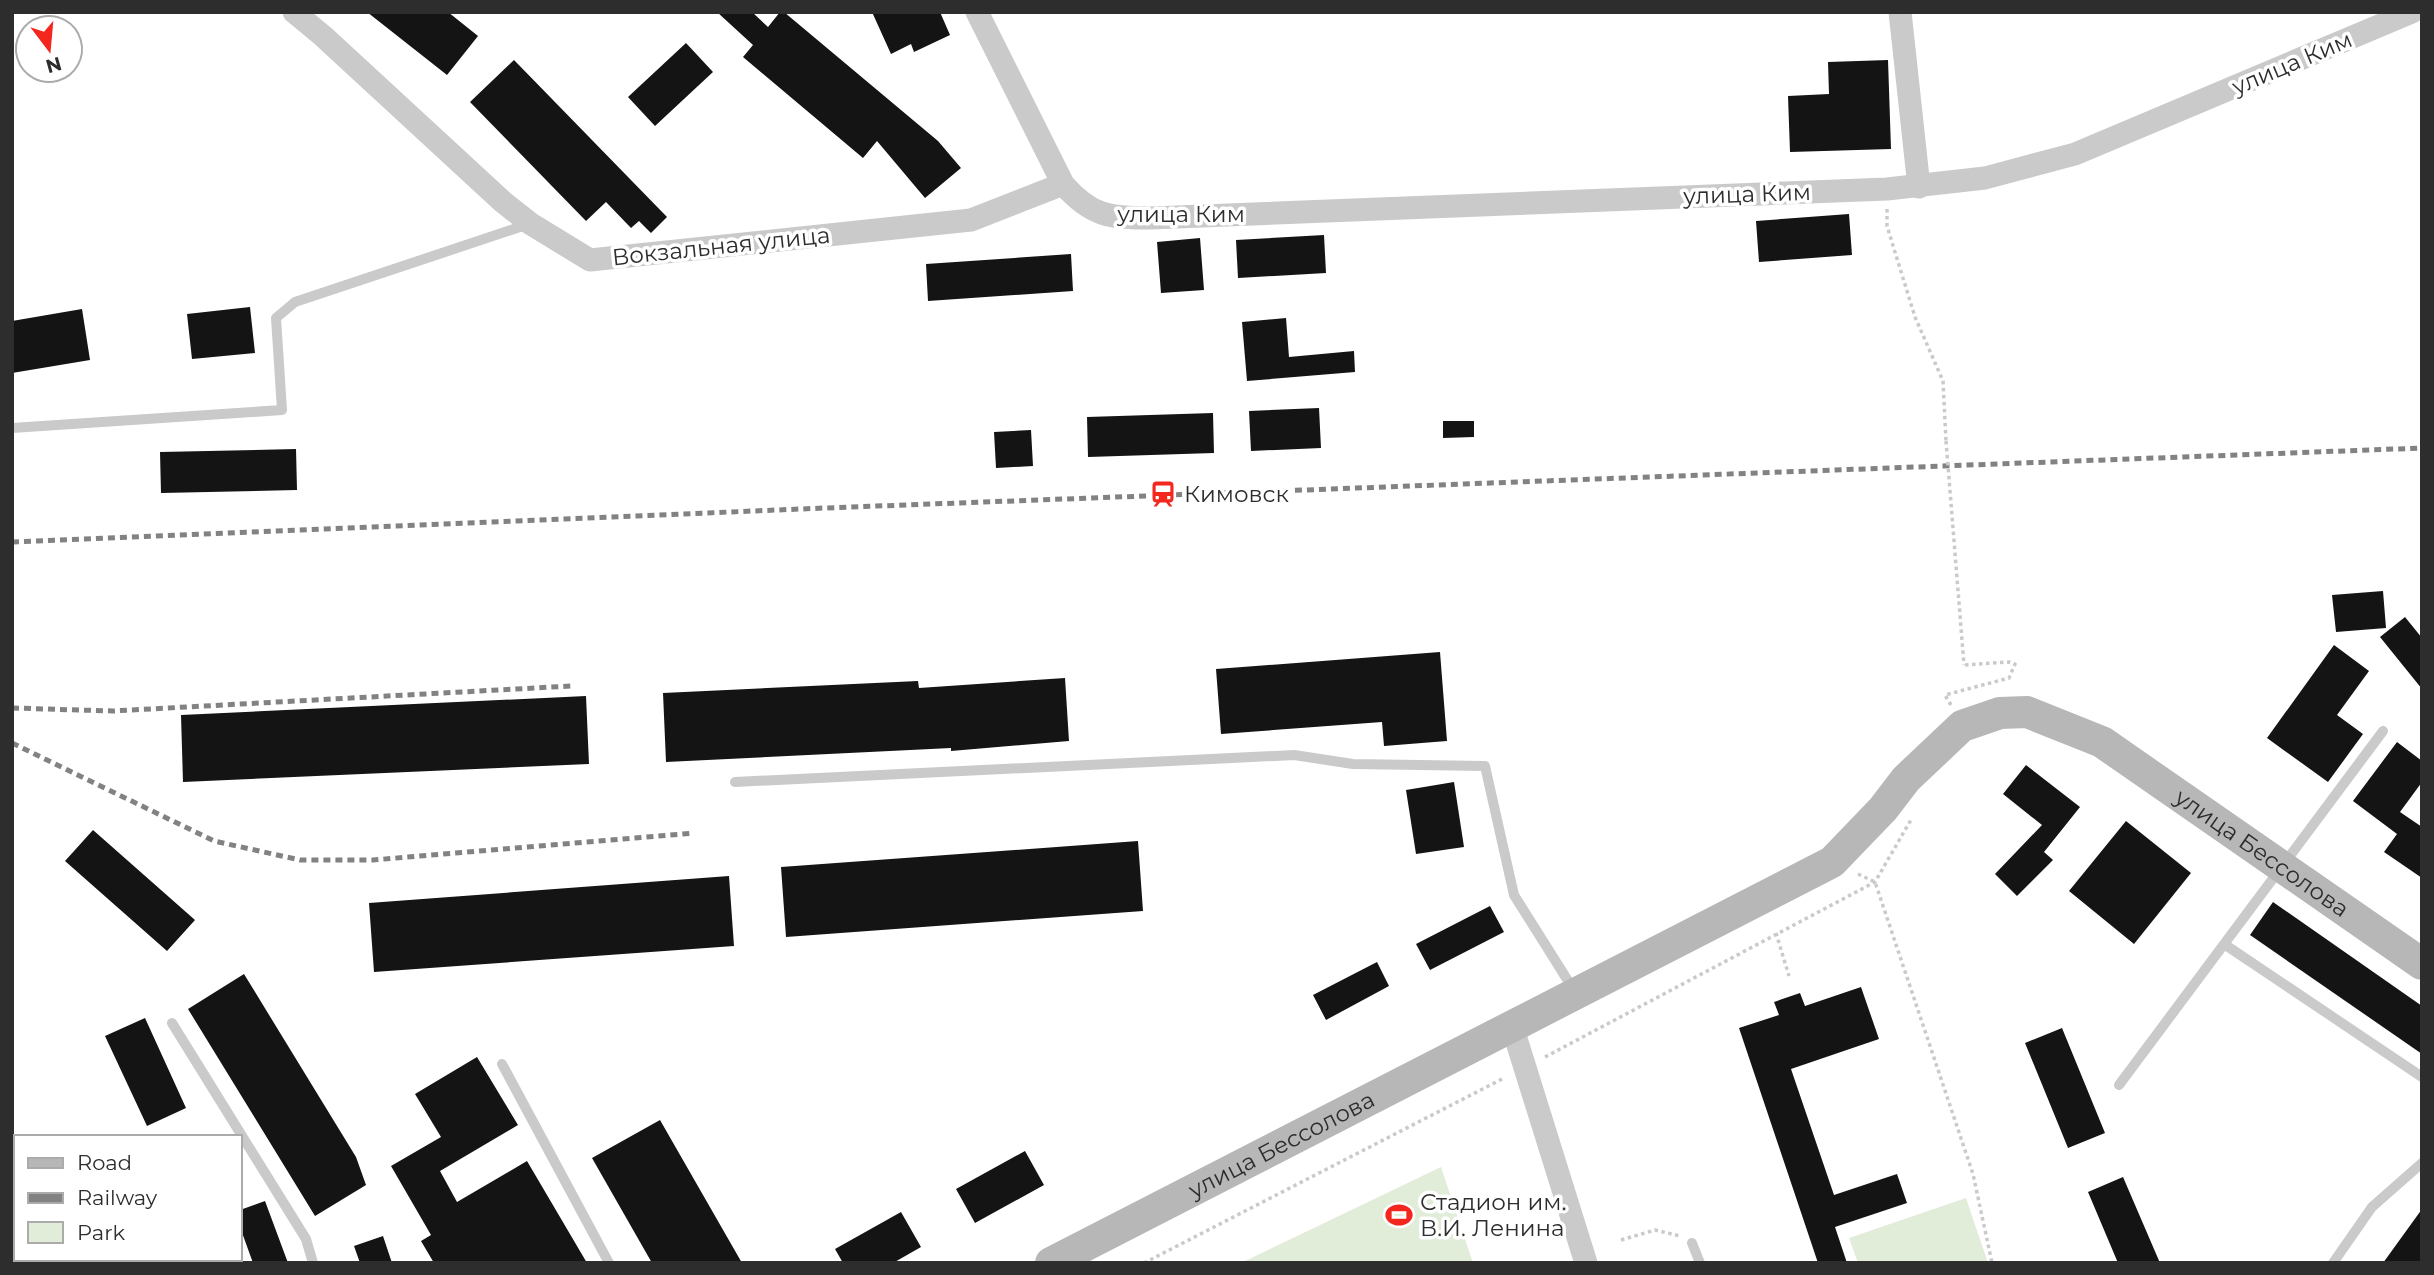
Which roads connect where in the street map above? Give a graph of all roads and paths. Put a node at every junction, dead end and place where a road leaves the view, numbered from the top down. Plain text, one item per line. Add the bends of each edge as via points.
1 (294, 12) edge
2 (977, 12) edge
3 (1900, 12) edge
4 (2412, 12) edge
5 (1063, 184) junction
6 (1919, 187) junction
7 (1887, 189) junction
8 (531, 224) junction
9 (12, 428) edge
10 (1962, 726) junction
11 (2383, 731) dead end
12 (735, 782) dead end
13 (1913, 817) dead end
14 (1832, 862) junction
15 (2282, 866) junction
16 (1875, 882) junction
17 (1776, 933) junction
18 (2224, 944) junction
19 (2422, 964) edge
20 (1789, 976) dead end
21 (1576, 993) junction
22 (172, 1023) dead end
23 (1512, 1026) junction
24 (502, 1064) dead end
25 (1526, 1067) junction
26 (2422, 1077) edge
27 (2119, 1085) dead end
28 (241, 1135) edge
29 (242, 1136) edge
30 (2422, 1163) edge
31 (1621, 1240) dead end
32 (1692, 1243) joint
33 (313, 1263) edge
34 (609, 1263) edge
35 (1051, 1263) edge
36 (1144, 1263) edge
37 (1586, 1263) edge
38 (1700, 1263) edge
39 (1992, 1263) edge
40 (2333, 1263) edge

1 - 8 street, Вокзальная улица
2 - 5 street
3 - 6 street
4 - 6 street, улица Ким via 2075,154 1985,178
5 - 7 street, улица Ким via 1094,211 1120,218
5 - 8 street, Вокзальная улица via 971,220 590,260
6 - 7 street, улица Ким
7 - 10 path, bridge via 1887,226 1915,317 1943,382 1964,666 2015,664 2010,678 1945,695
8 - 9 lane via 295,302 276,318 282,410
10 - 14 main road, улица Бессолова via 1906,779
10 - 15 main road, улица Бессолова via 2000,713 2026,712 2102,742
11 - 15 lane
12 - 21 lane via 1294,755 1353,764 1485,766 1514,895
13 - 16 path
14 - 16 path
14 - 21 main road, улица Бессолова
15 - 18 lane
15 - 19 main road, улица Бессолова
16 - 17 path
16 - 39 path via 1973,1174
17 - 20 path
17 - 25 path
18 - 26 lane
18 - 27 lane
21 - 23 main road, улица Бессолова
22 - 28 lane
23 - 25 street
23 - 35 main road, улица Бессолова
24 - 34 lane
25 - 36 path
25 - 37 street
29 - 33 lane via 306,1239
30 - 40 lane via 2372,1206
31 - 32 path via 1655,1230 1677,1234
32 - 38 lane

